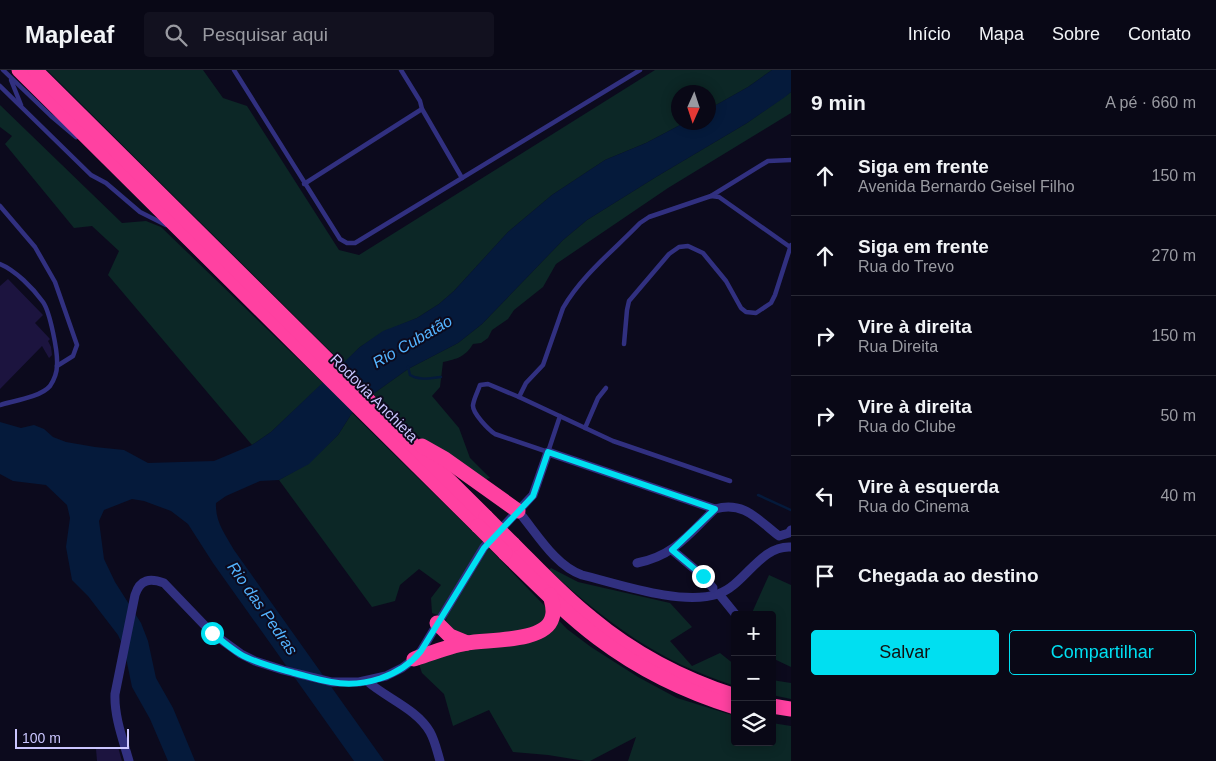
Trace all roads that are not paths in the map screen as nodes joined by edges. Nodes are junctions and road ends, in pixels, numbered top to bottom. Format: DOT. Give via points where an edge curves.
graph roads {
  1 [pos="2,70"];
  2 [pos="35,70"];
  3 [pos="234,70"];
  4 [pos="401,70"];
  5 [pos="640,70"];
  6 [pos="14,73"];
  7 [pos="0,86"];
  8 [pos="422,109"];
  9 [pos="24,110"];
  10 [pos="79,139"];
  11 [pos="87,145"];
  12 [pos="791,160"];
  13 [pos="462,178"];
  14 [pos="132,182"];
  15 [pos="304,184"];
  16 [pos="711,196"];
  17 [pos="0,206"];
  18 [pos="181,232"];
  19 [pos="791,246"];
  20 [pos="0,264"];
  21 [pos="624,344"];
  22 [pos="57,366"];
  23 [pos="326,367"];
  24 [pos="606,388"];
  25 [pos="519,397"];
  26 [pos="0,404"];
  27 [pos="560,416"];
  28 [pos="385,425"];
  29 [pos="585,428"];
  30 [pos="403,435"];
  31 [pos="548,452"];
  32 [pos="730,481"];
  33 [pos="715,509"];
  34 [pos="518,512"];
  35 [pos="482,522"];
  36 [pos="790,532"];
  37 [pos="791,547"];
  38 [pos="509,548"];
  39 [pos="672,550"];
  40 [pos="637,563"];
  41 [pos="716,591"];
  42 [pos="550,595"];
  43 [pos="733,611"];
  44 [pos="437,623"];
  45 [pos="467,643"];
  46 [pos="414,659"];
  47 [pos="366,681"];
  48 [pos="731,694"];
  49 [pos="731,706"];
  50 [pos="776,707"];
  51 [pos="791,709"];
  52 [pos="776,717"];
  53 [pos="791,719"];
  54 [pos="129,761"];
  55 [pos="440,761"];
  1 -- 6 [label="lane"];
  2 -- 23 [label="highway, Rodovia Anchieta"];
  3 -- 15 [label="lane"];
  4 -- 8 [label="lane"];
  5 -- 13 [label="lane"];
  6 -- 9 [label="lane"];
  6 -- 10 [label="lane" via="51,116"];
  6 -- 14 [label="highway, Rodovia Anchieta"];
  7 -- 9 [label="lane"];
  8 -- 13 [label="lane"];
  8 -- 15 [label="lane"];
  9 -- 18 [label="lane" via="91,175 106,183 140,212"];
  11 -- 14 [label="lane"];
  12 -- 16 [label="lane" via="768,161"];
  13 -- 15 [label="lane" via="355,243 340,239"];
  14 -- 18 [label="highway, Rodovia Anchieta"];
  16 -- 19 [label="lane" via="727,201"];
  16 -- 25 [label="lane" via="640,223 580,283 563,308 543,365"];
  17 -- 22 [label="lane" via="35,247 55,282 77,345 73,356"];
  18 -- 23 [label="highway, Rodovia Anchieta"];
  19 -- 21 [label="lane" via="771,303 756,313 741,308 726,281 703,253 688,246 679,247 669,254 629,301"];
  20 -- 22 [label="lane" via="15,272 43,302 51,326"];
  22 -- 26 [label="lane" via="53,381 44,392"];
  23 -- 28 [label="highway, Rodovia Anchieta"];
  24 -- 29 [label="lane"];
  25 -- 27 [label="lane"];
  25 -- 31 [label="lane" via="484,384 480,385 473,406 495,434"];
  27 -- 29 [label="lane"];
  27 -- 31 [label="lane"];
  28 -- 30 [label="highway, Rodovia Anchieta"];
  28 -- 35 [label="highway, Rodovia Anchieta"];
  29 -- 32 [label="lane" via="613,441"];
  30 -- 34 [label="highway" via="445,459"];
  30 -- 35 [label="highway, Rodovia Anchieta"];
  31 -- 33 [label="street"];
  31 -- 34 [label="street" via="533,496"];
  33 -- 36 [label="street" via="736,506 779,536"];
  33 -- 39 [label="street"];
  34 -- 41 [label="street" via="562,565 575,573 671,597 692,598"];
  34 -- 44 [label="street" via="484,548"];
  35 -- 38 [label="highway, Rodovia Anchieta, bridge"];
  37 -- 41 [label="street" via="772,552 728,589"];
  38 -- 42 [label="highway, Rodovia Anchieta"];
  38 -- 48 [label="highway, Rodovia Anchieta" via="616,638 674,672"];
  39 -- 40 [label="street"];
  39 -- 41 [label="street"];
  41 -- 43 [label="street"];
  42 -- 45 [label="highway" via="553,616 538,632 523,637"];
  42 -- 49 [label="highway, Rodovia Anchieta" via="597,637 639,666 686,689"];
  44 -- 45 [label="highway" via="450,636"];
  44 -- 46 [label="street"];
  45 -- 46 [label="highway"];
  46 -- 47 [label="street" via="396,672"];
  47 -- 54 [label="street" via="341,683 283,670 241,654 193,616 164,583 148,580 137,589 134,600 115,701"];
  47 -- 55 [label="street" via="425,725"];
  50 -- 51 [label="highway"];
  52 -- 53 [label="highway"];
}
